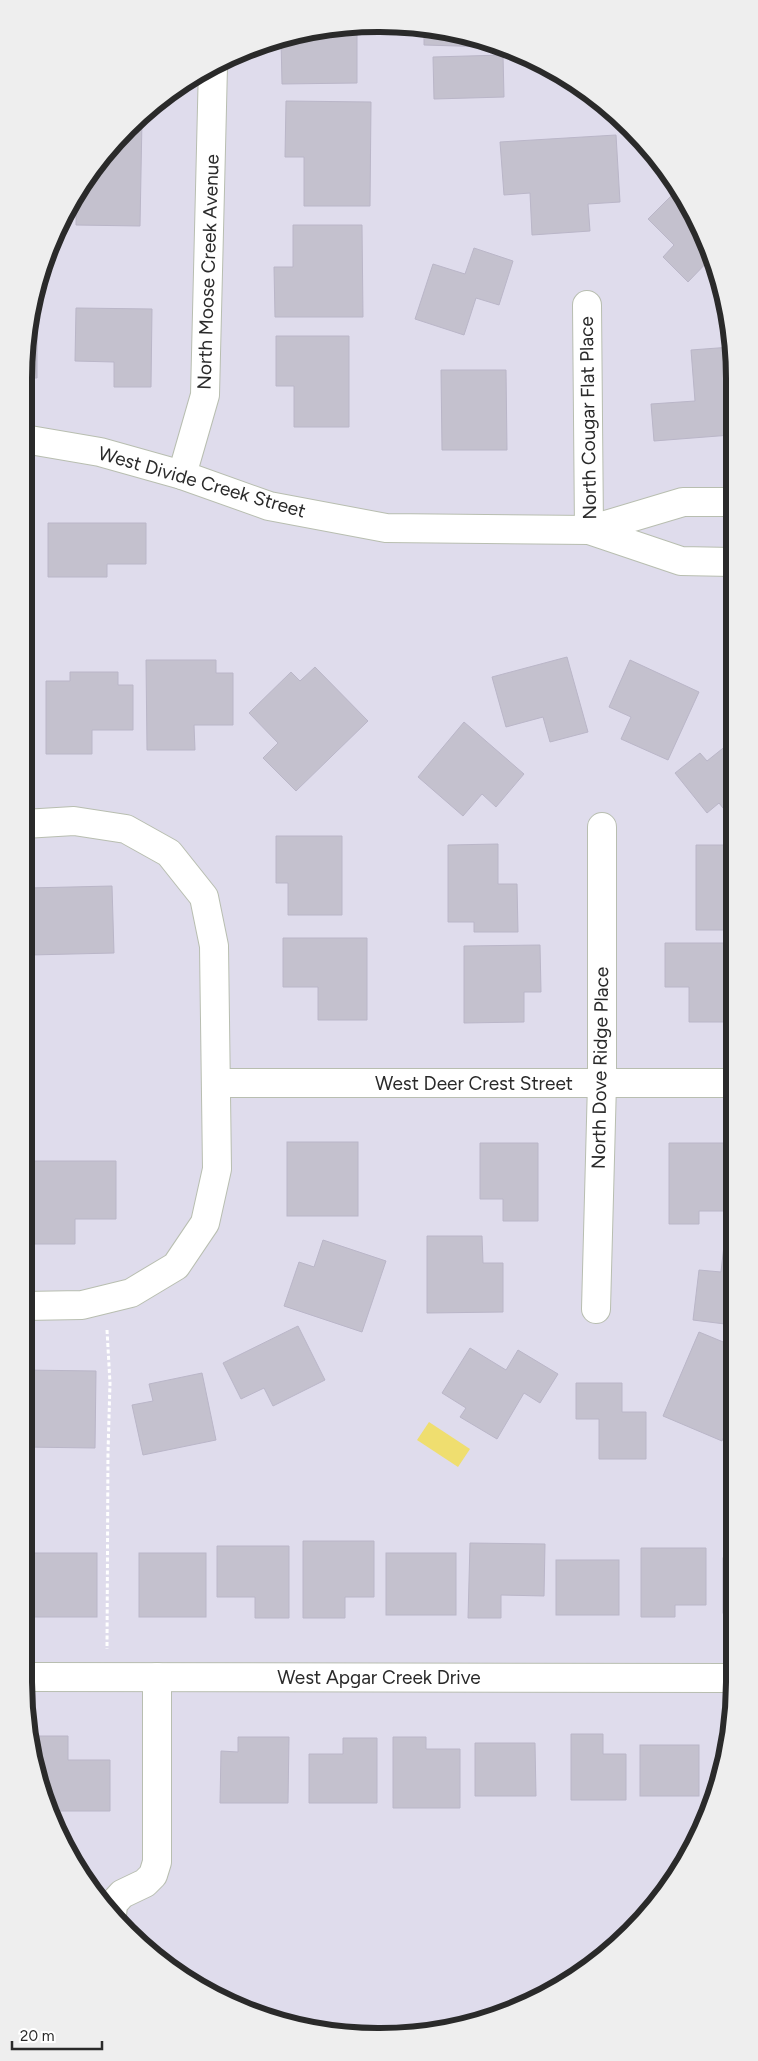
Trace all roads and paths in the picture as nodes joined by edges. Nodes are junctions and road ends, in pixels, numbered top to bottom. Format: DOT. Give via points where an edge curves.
graph roads {
  1 [pos="213,75"];
  2 [pos="587,305"];
  3 [pos="32,440"];
  4 [pos="182,475"];
  5 [pos="726,502"];
  6 [pos="589,530"];
  7 [pos="726,562"];
  8 [pos="32,824"];
  9 [pos="602,827"];
  10 [pos="216,1083"];
  11 [pos="602,1083"];
  12 [pos="726,1083"];
  13 [pos="32,1306"];
  14 [pos="596,1309"];
  15 [pos="107,1330"];
  16 [pos="107,1653"];
  17 [pos="32,1677"];
  18 [pos="157,1677"];
  19 [pos="726,1678"];
  20 [pos="113,1904"];
  1 -- 4 [label="street, North Moose Creek Avenue" via="205,395"];
  2 -- 6 [label="street, North Cougar Flat Place"];
  3 -- 4 [label="street, West Divide Creek Street" via="100,452"];
  4 -- 6 [label="street, West Divide Creek Street" via="269,506 386,528"];
  5 -- 6 [label="street, West Divide Creek Street" via="683,502"];
  6 -- 7 [label="street, West Divide Creek Street" via="681,560"];
  8 -- 10 [label="street" via="74,821 126,829 169,853 204,897 214,946"];
  9 -- 11 [label="street, North Dove Ridge Place"];
  10 -- 11 [label="street, West Deer Crest Street"];
  10 -- 13 [label="street" via="217,1169 205,1223 176,1266 131,1293 82,1305"];
  11 -- 12 [label="street, West Deer Crest Street"];
  11 -- 14 [label="street, North Dove Ridge Place"];
  15 -- 16 [label="path" via="110,1384"];
  17 -- 18 [label="street, West Apgar Creek Drive"];
  18 -- 19 [label="street, West Apgar Creek Drive"];
  18 -- 20 [label="street" via="157,1862 153,1875 145,1883 122,1894"];
}
